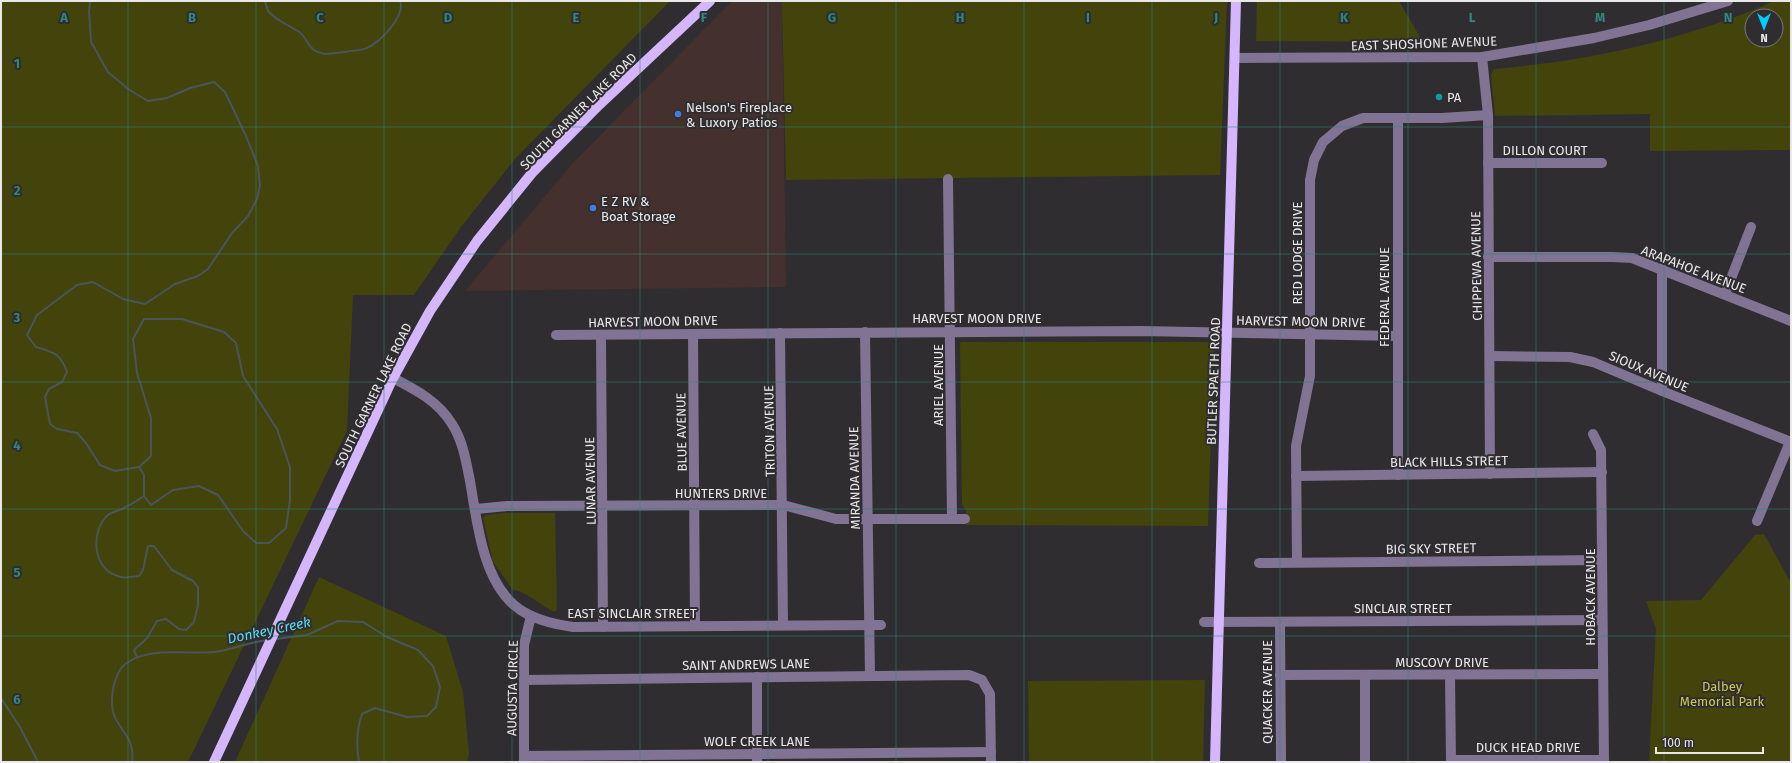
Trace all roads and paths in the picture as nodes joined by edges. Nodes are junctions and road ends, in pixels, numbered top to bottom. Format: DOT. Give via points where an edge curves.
graph roads {
  1 [pos="710,1"];
  2 [pos="1236,1"];
  3 [pos="1728,1"];
  4 [pos="1482,57"];
  5 [pos="1235,58"];
  6 [pos="1488,115"];
  7 [pos="1398,118"];
  8 [pos="1602,163"];
  9 [pos="1488,164"];
  10 [pos="948,179"];
  11 [pos="1751,227"];
  12 [pos="1488,257"];
  13 [pos="1662,269"];
  14 [pos="1725,294"];
  15 [pos="1791,321"];
  16 [pos="865,332"];
  17 [pos="950,332"];
  18 [pos="780,333"];
  19 [pos="1227,333"];
  20 [pos="693,334"];
  21 [pos="556,335"];
  22 [pos="601,335"];
  23 [pos="1310,335"];
  24 [pos="1397,336"];
  25 [pos="1490,356"];
  26 [pos="393,378"];
  27 [pos="1662,391"];
  28 [pos="1593,434"];
  29 [pos="1790,442"];
  30 [pos="1602,472"];
  31 [pos="1490,474"];
  32 [pos="1398,475"];
  33 [pos="1296,476"];
  34 [pos="783,505"];
  35 [pos="604,506"];
  36 [pos="695,506"];
  37 [pos="476,509"];
  38 [pos="868,519"];
  39 [pos="952,519"];
  40 [pos="965,519"];
  41 [pos="1757,522"];
  42 [pos="1602,560"];
  43 [pos="1297,562"];
  44 [pos="1259,563"];
  45 [pos="531,616"];
  46 [pos="1602,620"];
  47 [pos="1204,622"];
  48 [pos="1219,622"];
  49 [pos="1280,622"];
  50 [pos="783,625"];
  51 [pos="868,625"];
  52 [pos="881,625"];
  53 [pos="695,626"];
  54 [pos="603,627"];
  55 [pos="1450,674"];
  56 [pos="1603,674"];
  57 [pos="1365,675"];
  58 [pos="870,676"];
  59 [pos="1280,676"];
  60 [pos="757,677"];
  61 [pos="524,680"];
  62 [pos="991,757"];
  63 [pos="757,758"];
  64 [pos="524,759"];
  65 [pos="1451,761"];
  66 [pos="1604,761"];
  67 [pos="214,762"];
  68 [pos="1215,762"];
  69 [pos="1281,762"];
  70 [pos="1365,762"];
  1 -- 26 [label="main road, SOUTH GARNER LAKE ROAD" via="599,105 532,174 477,241 430,311"];
  2 -- 5 [label="main road, BUTLER SPAETH ROAD"];
  3 -- 4 [label="street, EAST SHOSHONE AVENUE" via="1649,25 1594,38"];
  4 -- 5 [label="street, EAST SHOSHONE AVENUE"];
  4 -- 6 [label="street, CHIPPEWA AVENUE"];
  5 -- 19 [label="main road, BUTLER SPAETH ROAD"];
  6 -- 7 [label="street, RED LODGE DRIVE"];
  6 -- 9 [label="street, CHIPPEWA AVENUE"];
  7 -- 23 [label="street, RED LODGE DRIVE" via="1363,118 1342,126 1323,142 1314,160 1310,180"];
  7 -- 24 [label="street, FEDERAL AVENUE"];
  8 -- 9 [label="street, DILLON COURT"];
  9 -- 12 [label="street, CHIPPEWA AVENUE"];
  10 -- 17 [label="street, ARIEL AVENUE"];
  11 -- 14 [label="street"];
  12 -- 13 [label="street, ARAPAHOE AVENUE" via="1632,258"];
  12 -- 25 [label="street, CHIPPEWA AVENUE"];
  13 -- 14 [label="street, ARAPAHOE AVENUE"];
  13 -- 27 [label="street"];
  14 -- 15 [label="street, ARAPAHOE AVENUE"];
  16 -- 17 [label="street, HARVEST MOON DRIVE"];
  16 -- 18 [label="street, HARVEST MOON DRIVE"];
  16 -- 38 [label="street, MIRANDA AVENUE"];
  17 -- 19 [label="street, HARVEST MOON DRIVE" via="1141,330"];
  17 -- 39 [label="street, ARIEL AVENUE"];
  18 -- 20 [label="street, HARVEST MOON DRIVE"];
  18 -- 34 [label="street, TRITON AVENUE"];
  19 -- 23 [label="street, HARVEST MOON DRIVE"];
  19 -- 48 [label="main road, BUTLER SPAETH ROAD"];
  20 -- 22 [label="street, HARVEST MOON DRIVE"];
  20 -- 36 [label="street, BLUE AVENUE"];
  21 -- 22 [label="street, HARVEST MOON DRIVE"];
  22 -- 35 [label="street, LUNAR AVENUE"];
  23 -- 24 [label="street, HARVEST MOON DRIVE"];
  23 -- 33 [label="street, RED LODGE DRIVE" via="1310,376 1296,446"];
  24 -- 32 [label="street, FEDERAL AVENUE"];
  25 -- 27 [label="street, SIOUX AVENUE" via="1570,357 1593,362"];
  25 -- 31 [label="street, CHIPPEWA AVENUE"];
  26 -- 37 [label="street, EAST SINCLAIR STREET" via="427,396 453,424 465,452"];
  26 -- 67 [label="main road, SOUTH GARNER LAKE ROAD"];
  27 -- 29 [label="street, SIOUX AVENUE"];
  28 -- 30 [label="street, HOBACK AVENUE" via="1602,450"];
  29 -- 41 [label="street"];
  30 -- 31 [label="street, BLACK HILLS STREET"];
  30 -- 42 [label="street, HOBACK AVENUE"];
  31 -- 32 [label="street, BLACK HILLS STREET"];
  32 -- 33 [label="street, BLACK HILLS STREET"];
  33 -- 43 [label="street, RED LODGE DRIVE"];
  34 -- 36 [label="street, HUNTERS DRIVE"];
  34 -- 38 [label="street, HUNTERS DRIVE" via="836,519"];
  34 -- 50 [label="street, TRITON AVENUE"];
  35 -- 36 [label="street, HUNTERS DRIVE"];
  35 -- 37 [label="street, HUNTERS DRIVE" via="507,506"];
  35 -- 54 [label="street, LUNAR AVENUE"];
  36 -- 53 [label="street, BLUE AVENUE"];
  37 -- 45 [label="street, EAST SINCLAIR STREET" via="487,563 498,586 514,605"];
  38 -- 39 [label="street, HUNTERS DRIVE"];
  38 -- 51 [label="street, MIRANDA AVENUE"];
  39 -- 40 [label="street, HUNTERS DRIVE"];
  42 -- 43 [label="street, BIG SKY STREET"];
  42 -- 46 [label="street, HOBACK AVENUE"];
  43 -- 44 [label="street, BIG SKY STREET"];
  45 -- 54 [label="street, EAST SINCLAIR STREET" via="552,624"];
  45 -- 61 [label="street, AUGUSTA CIRCLE" via="524,645"];
  46 -- 49 [label="street, SINCLAIR STREET"];
  46 -- 56 [label="street, HOBACK AVENUE"];
  47 -- 48 [label="street, SINCLAIR STREET"];
  48 -- 49 [label="street, SINCLAIR STREET"];
  48 -- 68 [label="main road, BUTLER SPAETH ROAD"];
  49 -- 59 [label="street, QUACKER AVENUE"];
  50 -- 51 [label="street, EAST SINCLAIR STREET"];
  50 -- 53 [label="street, EAST SINCLAIR STREET"];
  51 -- 52 [label="street, EAST SINCLAIR STREET"];
  51 -- 58 [label="street, MIRANDA AVENUE"];
  53 -- 54 [label="street, EAST SINCLAIR STREET"];
  55 -- 56 [label="street, MUSCOVY DRIVE"];
  55 -- 57 [label="street, MUSCOVY DRIVE"];
  55 -- 65 [label="street"];
  56 -- 66 [label="street, HOBACK AVENUE"];
  57 -- 59 [label="street, MUSCOVY DRIVE"];
  57 -- 70 [label="street"];
  58 -- 60 [label="street, SAINT ANDREWS LANE"];
  58 -- 62 [label="street, SAINT ANDREWS LANE" via="969,674 982,680 990,694"];
  59 -- 69 [label="street, QUACKER AVENUE"];
  60 -- 61 [label="street, SAINT ANDREWS LANE"];
  60 -- 63 [label="street"];
  61 -- 64 [label="street, AUGUSTA CIRCLE"];
  62 -- 63 [label="street, WOLF CREEK LANE"];
  63 -- 64 [label="street, WOLF CREEK LANE"];
  65 -- 66 [label="street, DUCK HEAD DRIVE"];
}
